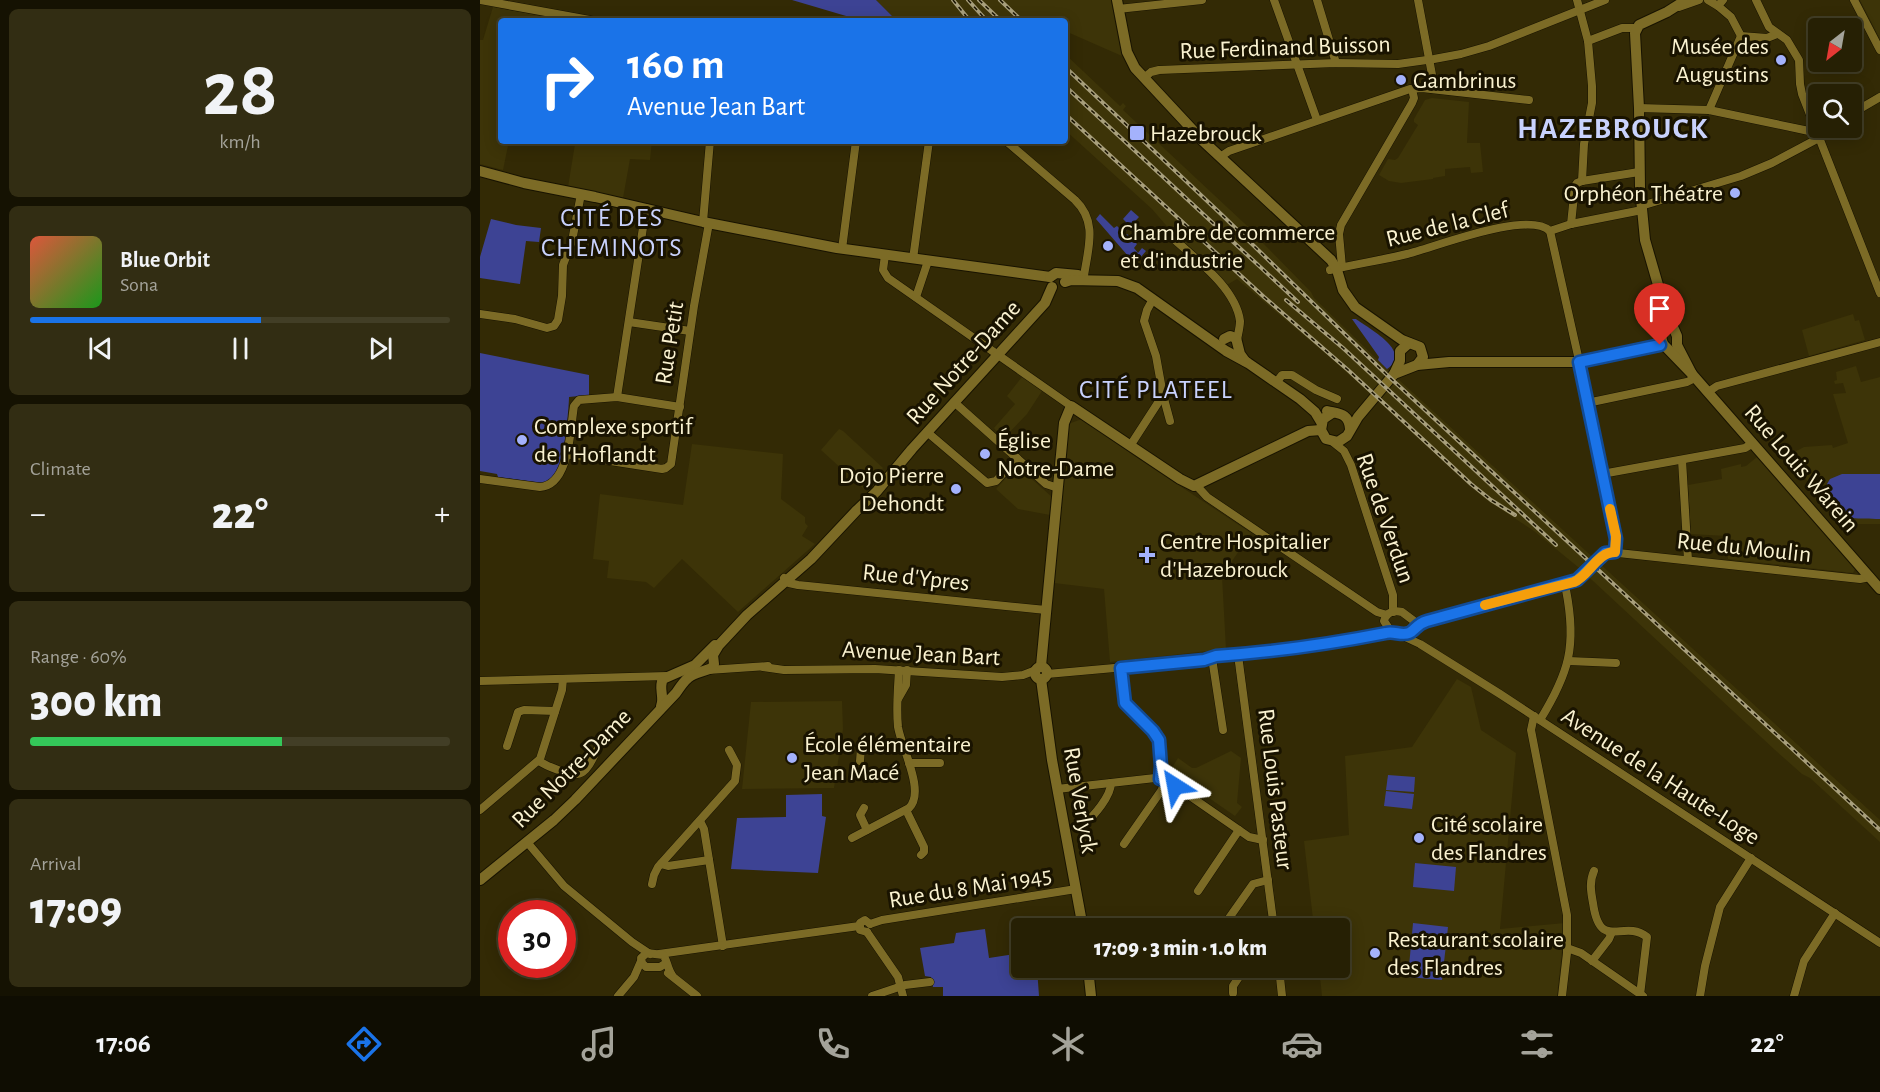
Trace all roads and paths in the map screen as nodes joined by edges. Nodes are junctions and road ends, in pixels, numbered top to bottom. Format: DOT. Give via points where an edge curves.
graph roads {
  1 [pos="480,0"];
  2 [pos="1202,0"];
  3 [pos="1274,0"];
  4 [pos="1317,0"];
  5 [pos="1418,0"];
  6 [pos="1577,0"];
  7 [pos="1605,0"];
  8 [pos="1686,0"];
  9 [pos="1699,0"];
  10 [pos="1707,0"];
  11 [pos="1756,0"];
  12 [pos="1854,0"];
  13 [pos="1721,3"];
  14 [pos="1118,5"];
  15 [pos="1675,8"];
  16 [pos="1581,10"];
  17 [pos="579,18"];
  18 [pos="1636,28"];
  19 [pos="1777,34"];
  20 [pos="1741,36"];
  21 [pos="1588,41"];
  22 [pos="1880,50"];
  23 [pos="1429,60"];
  24 [pos="1336,63"];
  25 [pos="1296,64"];
  26 [pos="1144,78"];
  27 [pos="1412,88"];
  28 [pos="1432,89"];
  29 [pos="1880,97"];
  30 [pos="1529,100"];
  31 [pos="1639,108"];
  32 [pos="1808,108"];
  33 [pos="1862,108"];
  34 [pos="1709,110"];
  35 [pos="1317,120"];
  36 [pos="1808,133"];
  37 [pos="1813,138"];
  38 [pos="1819,138"];
  39 [pos="710,144"];
  40 [pos="856,144"];
  41 [pos="929,144"];
  42 [pos="1010,144"];
  43 [pos="1220,157"];
  44 [pos="480,171"];
  45 [pos="1639,172"];
  46 [pos="1582,181"];
  47 [pos="581,194"];
  48 [pos="646,208"];
  49 [pos="1641,208"];
  50 [pos="706,222"];
  51 [pos="1571,224"];
  52 [pos="1550,231"];
  53 [pos="1175,240"];
  54 [pos="842,249"];
  55 [pos="885,255"];
  56 [pos="913,260"];
  57 [pos="928,261"];
  58 [pos="1336,268"];
  59 [pos="1084,276"];
  60 [pos="1057,282"];
  61 [pos="1880,292"];
  62 [pos="916,297"];
  63 [pos="1154,299"];
  64 [pos="480,314"];
  65 [pos="629,322"];
  66 [pos="690,331"];
  67 [pos="1668,339"];
  68 [pos="1880,342"];
  69 [pos="1230,344"];
  70 [pos="1403,351"];
  71 [pos="1423,353"];
  72 [pos="997,354"];
  73 [pos="1578,359"];
  74 [pos="1449,362"];
  75 [pos="1414,366"];
  76 [pos="1394,374"];
  77 [pos="1694,376"];
  78 [pos="1276,383"];
  79 [pos="1707,392"];
  80 [pos="1163,394"];
  81 [pos="617,397"];
  82 [pos="1300,399"];
  83 [pos="1337,399"];
  84 [pos="1370,401"];
  85 [pos="954,402"];
  86 [pos="1587,403"];
  87 [pos="680,406"];
  88 [pos="1071,406"];
  89 [pos="1337,413"];
  90 [pos="1170,421"];
  91 [pos="1321,426"];
  92 [pos="1350,429"];
  93 [pos="927,432"];
  94 [pos="1332,442"];
  95 [pos="1753,443"];
  96 [pos="1130,446"];
  97 [pos="566,454"];
  98 [pos="1017,458"];
  99 [pos="1682,460"];
  100 [pos="1602,474"];
  101 [pos="480,478"];
  102 [pos="1208,480"];
  103 [pos="1197,486"];
  104 [pos="1058,488"];
  105 [pos="1210,499"];
  106 [pos="1615,552"];
  107 [pos="1688,560"];
  108 [pos="1870,577"];
  109 [pos="785,579"];
  110 [pos="1880,589"];
  111 [pos="1566,590"];
  112 [pos="1046,610"];
  113 [pos="1388,616"];
  114 [pos="1410,616"];
  115 [pos="1427,621"];
  116 [pos="1414,629"];
  117 [pos="1396,633"];
  118 [pos="1372,636"];
  119 [pos="1420,644"];
  120 [pos="1238,655"];
  121 [pos="1212,658"];
  122 [pos="1569,661"];
  123 [pos="1616,663"];
  124 [pos="712,664"];
  125 [pos="1121,668"];
  126 [pos="903,670"];
  127 [pos="1040,673"];
  128 [pos="670,676"];
  129 [pos="641,677"];
  130 [pos="563,679"];
  131 [pos="480,681"];
  132 [pos="662,689"];
  133 [pos="674,694"];
  134 [pos="661,707"];
  135 [pos="555,711"];
  136 [pos="1537,718"];
  137 [pos="1223,730"];
  138 [pos="507,746"];
  139 [pos="902,746"];
  140 [pos="598,748"];
  141 [pos="729,750"];
  142 [pos="539,761"];
  143 [pos="860,761"];
  144 [pos="909,763"];
  145 [pos="940,763"];
  146 [pos="1163,780"];
  147 [pos="1111,783"];
  148 [pos="1057,789"];
  149 [pos="864,808"];
  150 [pos="480,810"];
  151 [pos="906,810"];
  152 [pos="700,821"];
  153 [pos="1084,824"];
  154 [pos="867,830"];
  155 [pos="1239,830"];
  156 [pos="852,838"];
  157 [pos="1263,840"];
  158 [pos="527,842"];
  159 [pos="1124,844"];
  160 [pos="921,855"];
  161 [pos="1751,858"];
  162 [pos="709,860"];
  163 [pos="661,864"];
  164 [pos="1593,871"];
  165 [pos="480,880"];
  166 [pos="1268,880"];
  167 [pos="652,884"];
  168 [pos="1076,889"];
  169 [pos="1198,891"];
  170 [pos="1835,913"];
  171 [pos="1081,918"];
  172 [pos="1229,918"];
  173 [pos="1273,918"];
  174 [pos="868,928"];
  175 [pos="1612,932"];
  176 [pos="632,942"];
  177 [pos="1880,943"];
  178 [pos="723,946"];
  179 [pos="1567,948"];
  180 [pos="650,954"];
  181 [pos="664,959"];
  182 [pos="641,960"];
  183 [pos="1592,961"];
  184 [pos="652,967"];
  185 [pos="672,975"];
  186 [pos="634,977"];
  187 [pos="1089,978"];
  188 [pos="1238,978"];
  189 [pos="1280,978"];
  190 [pos="930,981"];
  191 [pos="902,986"];
  192 [pos="1233,993"];
  193 [pos="1642,995"];
  194 [pos="618,996"];
  195 [pos="697,996"];
  196 [pos="872,996"];
  197 [pos="903,996"];
  198 [pos="1091,996"];
  199 [pos="1282,996"];
  200 [pos="1562,996"];
  201 [pos="1700,996"];
  202 [pos="1794,996"];
  1 -- 17 [label="street"];
  2 -- 14 [label="street"];
  3 -- 25 [label="street"];
  4 -- 24 [label="street"];
  5 -- 23 [label="street"];
  6 -- 16 [label="street"];
  7 -- 16 [label="street, Rue Ferdinand Buisson"];
  8 -- 15 [label="main road"];
  9 -- 15 [label="street"];
  10 -- 13 [label="street"];
  11 -- 19 [label="street" via="1767,24"];
  12 -- 22 [label="street"];
  13 -- 20 [label="street"];
  14 -- 26 [label="main road" via="1128,55"];
  15 -- 18 [label="main road"];
  16 -- 21 [label="street"];
  16 -- 23 [label="street, Rue Ferdinand Buisson" via="1489,46"];
  18 -- 21 [label="street" via="1623,28"];
  18 -- 31 [label="main road, Rue Louis Warein"];
  19 -- 20 [label="street" via="1767,38"];
  19 -- 32 [label="street" via="1789,42 1800,62 1800,87"];
  20 -- 34 [label="street"];
  21 -- 46 [label="street" via="1592,103"];
  23 -- 24 [label="street, Rue Ferdinand Buisson"];
  23 -- 28 [label="street"];
  24 -- 25 [label="street, Rue Ferdinand Buisson"];
  25 -- 26 [label="street, Rue Ferdinand Buisson" via="1159,70"];
  25 -- 35 [label="street"];
  26 -- 43 [label="main road"];
  27 -- 28 [label="street"];
  27 -- 35 [label="street"];
  27 -- 58 [label="street" via="1413,101 1342,222"];
  28 -- 30 [label="street"];
  29 -- 33 [label="street"];
  31 -- 34 [label="street"];
  31 -- 45 [label="main road, Rue Louis Warein"];
  34 -- 36 [label="street"];
  35 -- 43 [label="street" via="1227,151"];
  37 -- 49 [label="street, Rue de la Clef" via="1742,176"];
  38 -- 61 [label="street"];
  39 -- 50 [label="street, Rue Petit"];
  40 -- 54 [label="street"];
  41 -- 56 [label="street"];
  42 -- 59 [label="street" via="1085,212 1090,226"];
  43 -- 58 [label="main road"];
  44 -- 47 [label="main road"];
  45 -- 46 [label="street"];
  45 -- 49 [label="main road, Rue Louis Warein"];
  46 -- 51 [label="street" via="1575,186"];
  47 -- 48 [label="main road"];
  47 -- 64 [label="street" via="563,265 562,296 555,325 547,328"];
  48 -- 50 [label="main road"];
  48 -- 65 [label="street"];
  49 -- 51 [label="street, Rue de la Clef"];
  49 -- 67 [label="main road, Rue Louis Warein" via="1645,243 1665,309"];
  50 -- 54 [label="main road"];
  50 -- 66 [label="street, Rue Petit"];
  51 -- 52 [label="street, Rue de la Clef"];
  52 -- 58 [label="street, Rue de la Clef" via="1525,225 1499,227 1433,247"];
  52 -- 73 [label="street"];
  53 -- 69 [label="street" via="1220,283 1232,300 1237,312"];
  54 -- 55 [label="main road"];
  55 -- 56 [label="main road"];
  55 -- 62 [label="street" via="885,275"];
  56 -- 57 [label="main road"];
  57 -- 60 [label="main road"];
  57 -- 62 [label="street"];
  58 -- 70 [label="main road" via="1342,288 1355,307"];
  59 -- 60 [label="main road"];
  59 -- 69 [label="main road" via="1135,282 1212,337"];
  60 -- 63 [label="main road" via="1121,282"];
  60 -- 72 [label="main road, Rue Notre-Dame" via="1045,303"];
  62 -- 72 [label="street"];
  63 -- 69 [label="main road"];
  63 -- 80 [label="street" via="1144,321 1155,351"];
  65 -- 66 [label="street"];
  65 -- 81 [label="street"];
  66 -- 87 [label="street, Rue Petit"];
  67 -- 73 [label="main road"];
  67 -- 77 [label="main road, Rue Louis Warein"];
  68 -- 79 [label="street"];
  69 -- 78 [label="main road"];
  70 -- 71 [label="main road" via="1418,345"];
  70 -- 75 [label="main road" via="1405,365"];
  70 -- 76 [label="main road"];
  71 -- 74 [label="main road"];
  71 -- 75 [label="main road"];
  72 -- 85 [label="main road, Rue Notre-Dame"];
  72 -- 88 [label="street"];
  73 -- 74 [label="main road"];
  73 -- 86 [label="street"];
  74 -- 75 [label="main road"];
  75 -- 76 [label="main road"];
  76 -- 84 [label="main road"];
  77 -- 79 [label="main road, Rue Louis Warein"];
  77 -- 86 [label="street" via="1687,382"];
  78 -- 82 [label="main road"];
  78 -- 83 [label="street" via="1282,375 1289,374"];
  79 -- 95 [label="main road, Rue Louis Warein"];
  80 -- 90 [label="street"];
  80 -- 96 [label="street"];
  81 -- 87 [label="street"];
  81 -- 97 [label="street" via="576,402"];
  82 -- 89 [label="main road"];
  82 -- 91 [label="main road" via="1313,410"];
  84 -- 89 [label="main road"];
  84 -- 92 [label="main road"];
  85 -- 93 [label="main road, Rue Notre-Dame"];
  85 -- 98 [label="street"];
  86 -- 100 [label="street"];
  87 -- 97 [label="street, Rue Petit" via="668,467 659,469"];
  88 -- 96 [label="main road"];
  88 -- 104 [label="main road, Rue Verlyck" via="1065,421"];
  89 -- 91 [label="main road" via="1326,416"];
  89 -- 92 [label="main road" via="1349,421"];
  91 -- 94 [label="main road" via="1325,438"];
  91 -- 102 [label="main road"];
  92 -- 94 [label="main road" via="1343,440"];
  93 -- 98 [label="street" via="987,483 996,481"];
  93 -- 109 [label="main road, Rue Notre-Dame" via="877,491"];
  94 -- 113 [label="street, Rue de Verdun" via="1344,451 1351,465 1393,595"];
  95 -- 99 [label="street"];
  95 -- 108 [label="main road, Rue Louis Warein"];
  96 -- 103 [label="main road" via="1185,483"];
  97 -- 101 [label="street" via="560,475 547,486"];
  98 -- 104 [label="street" via="1046,484"];
  99 -- 100 [label="street"];
  99 -- 107 [label="street"];
  100 -- 106 [label="street" via="1616,536"];
  102 -- 103 [label="main road"];
  102 -- 105 [label="street" via="1206,490"];
  103 -- 105 [label="street"];
  104 -- 112 [label="main road, Rue Verlyck"];
  105 -- 113 [label="street"];
  106 -- 107 [label="street, Rue du Moulin"];
  106 -- 115 [label="street" via="1605,553 1577,580"];
  107 -- 108 [label="street, Rue du Moulin"];
  108 -- 110 [label="main road, Rue Louis Warein"];
  109 -- 112 [label="street, Rue d'Ypres" via="798,585"];
  109 -- 124 [label="main road, Rue Notre-Dame" via="725,638 715,650"];
  111 -- 122 [label="street" via="1571,618"];
  112 -- 127 [label="main road, Rue Verlyck"];
  113 -- 114 [label="street" via="1402,612"];
  113 -- 117 [label="street" via="1387,628"];
  113 -- 118 [label="street"];
  114 -- 115 [label="street"];
  114 -- 116 [label="street"];
  115 -- 116 [label="street"];
  116 -- 117 [label="street" via="1407,634"];
  116 -- 119 [label="street, Avenue de la Haute-Loge"];
  117 -- 118 [label="street, Avenue Jean Bart"];
  117 -- 119 [label="street, Avenue de la Haute-Loge"];
  118 -- 120 [label="street, Avenue Jean Bart"];
  119 -- 136 [label="street, Avenue de la Haute-Loge"];
  120 -- 121 [label="street, Avenue Jean Bart"];
  120 -- 157 [label="street, Rue Louis Pasteur"];
  121 -- 125 [label="street, Avenue Jean Bart"];
  121 -- 137 [label="street"];
  122 -- 123 [label="street"];
  122 -- 136 [label="street" via="1559,689"];
  124 -- 126 [label="street, Avenue Jean Bart"];
  124 -- 128 [label="main road, Rue Notre-Dame"];
  124 -- 133 [label="main road, Rue Notre-Dame" via="689,676"];
  125 -- 127 [label="street, Avenue Jean Bart"];
  125 -- 146 [label="street" via="1125,703 1159,740"];
  126 -- 127 [label="street, Avenue Jean Bart" via="998,676"];
  126 -- 139 [label="street" via="906,685 898,700"];
  127 -- 148 [label="main road, Rue Verlyck"];
  128 -- 129 [label="street"];
  128 -- 132 [label="main road, Rue Notre-Dame" via="663,680"];
  129 -- 130 [label="street"];
  129 -- 132 [label="street" via="653,680"];
  130 -- 131 [label="street"];
  130 -- 135 [label="street"];
  132 -- 133 [label="main road"];
  132 -- 134 [label="main road, Rue Notre-Dame"];
  133 -- 134 [label="main road, Rue Notre-Dame"];
  134 -- 158 [label="main road, Rue Notre-Dame" via="581,795"];
  135 -- 138 [label="street" via="519,711"];
  135 -- 142 [label="street"];
  136 -- 161 [label="street, Avenue de la Haute-Loge"];
  136 -- 179 [label="street" via="1531,727 1566,911"];
  139 -- 143 [label="street" via="863,745"];
  139 -- 144 [label="street"];
  140 -- 142 [label="street" via="587,769 578,775 569,775"];
  141 -- 152 [label="street" via="737,762 736,779"];
  142 -- 150 [label="street"];
  144 -- 145 [label="street"];
  144 -- 151 [label="street" via="914,799"];
  146 -- 147 [label="street"];
  146 -- 155 [label="street"];
  146 -- 159 [label="street" via="1161,791"];
  147 -- 148 [label="street"];
  147 -- 153 [label="street" via="1109,792"];
  148 -- 168 [label="main road, Rue Verlyck"];
  149 -- 154 [label="street" via="860,815"];
  151 -- 154 [label="street"];
  151 -- 160 [label="street" via="924,847"];
  152 -- 162 [label="street"];
  152 -- 163 [label="street"];
  154 -- 156 [label="street"];
  155 -- 157 [label="street"];
  155 -- 169 [label="street"];
  157 -- 166 [label="street, Rue Louis Pasteur"];
  158 -- 165 [label="main road, Rue Notre-Dame"];
  158 -- 176 [label="street" via="561,883"];
  161 -- 170 [label="street, Avenue de la Haute-Loge"];
  161 -- 201 [label="street" via="1721,904"];
  162 -- 163 [label="street"];
  162 -- 178 [label="street"];
  163 -- 167 [label="street"];
  164 -- 175 [label="street" via="1590,886 1596,919 1602,929"];
  166 -- 172 [label="street" via="1253,884"];
  166 -- 173 [label="street, Rue Louis Pasteur"];
  168 -- 171 [label="main road, Rue Verlyck"];
  168 -- 174 [label="street, Rue du 8 Mai 1945" via="882,920"];
  170 -- 177 [label="street, Avenue de la Haute-Loge"];
  170 -- 202 [label="street" via="1804,962"];
  174 -- 178 [label="street, Rue du 8 Mai 1945" via="864,921 859,926"];
  174 -- 191 [label="street"];
  175 -- 183 [label="street"];
  175 -- 193 [label="street" via="1620,930 1647,937"];
  176 -- 180 [label="street"];
  176 -- 182 [label="street"];
  178 -- 181 [label="street, Rue du 8 Mai 1945" via="677,953"];
  179 -- 183 [label="street"];
  179 -- 200 [label="street"];
  180 -- 181 [label="street"];
  180 -- 182 [label="street" via="644,954"];
  181 -- 184 [label="street" via="661,967"];
  181 -- 185 [label="street"];
  182 -- 184 [label="street" via="644,966"];
  182 -- 186 [label="street"];
  183 -- 193 [label="street"];
  184 -- 185 [label="street"];
  184 -- 186 [label="street"];
  185 -- 195 [label="street"];
  186 -- 194 [label="street"];
  187 -- 198 [label="main road"];
  188 -- 192 [label="street"];
  189 -- 199 [label="street"];
  190 -- 191 [label="street"];
  191 -- 196 [label="street"];
  191 -- 197 [label="street"];
}
